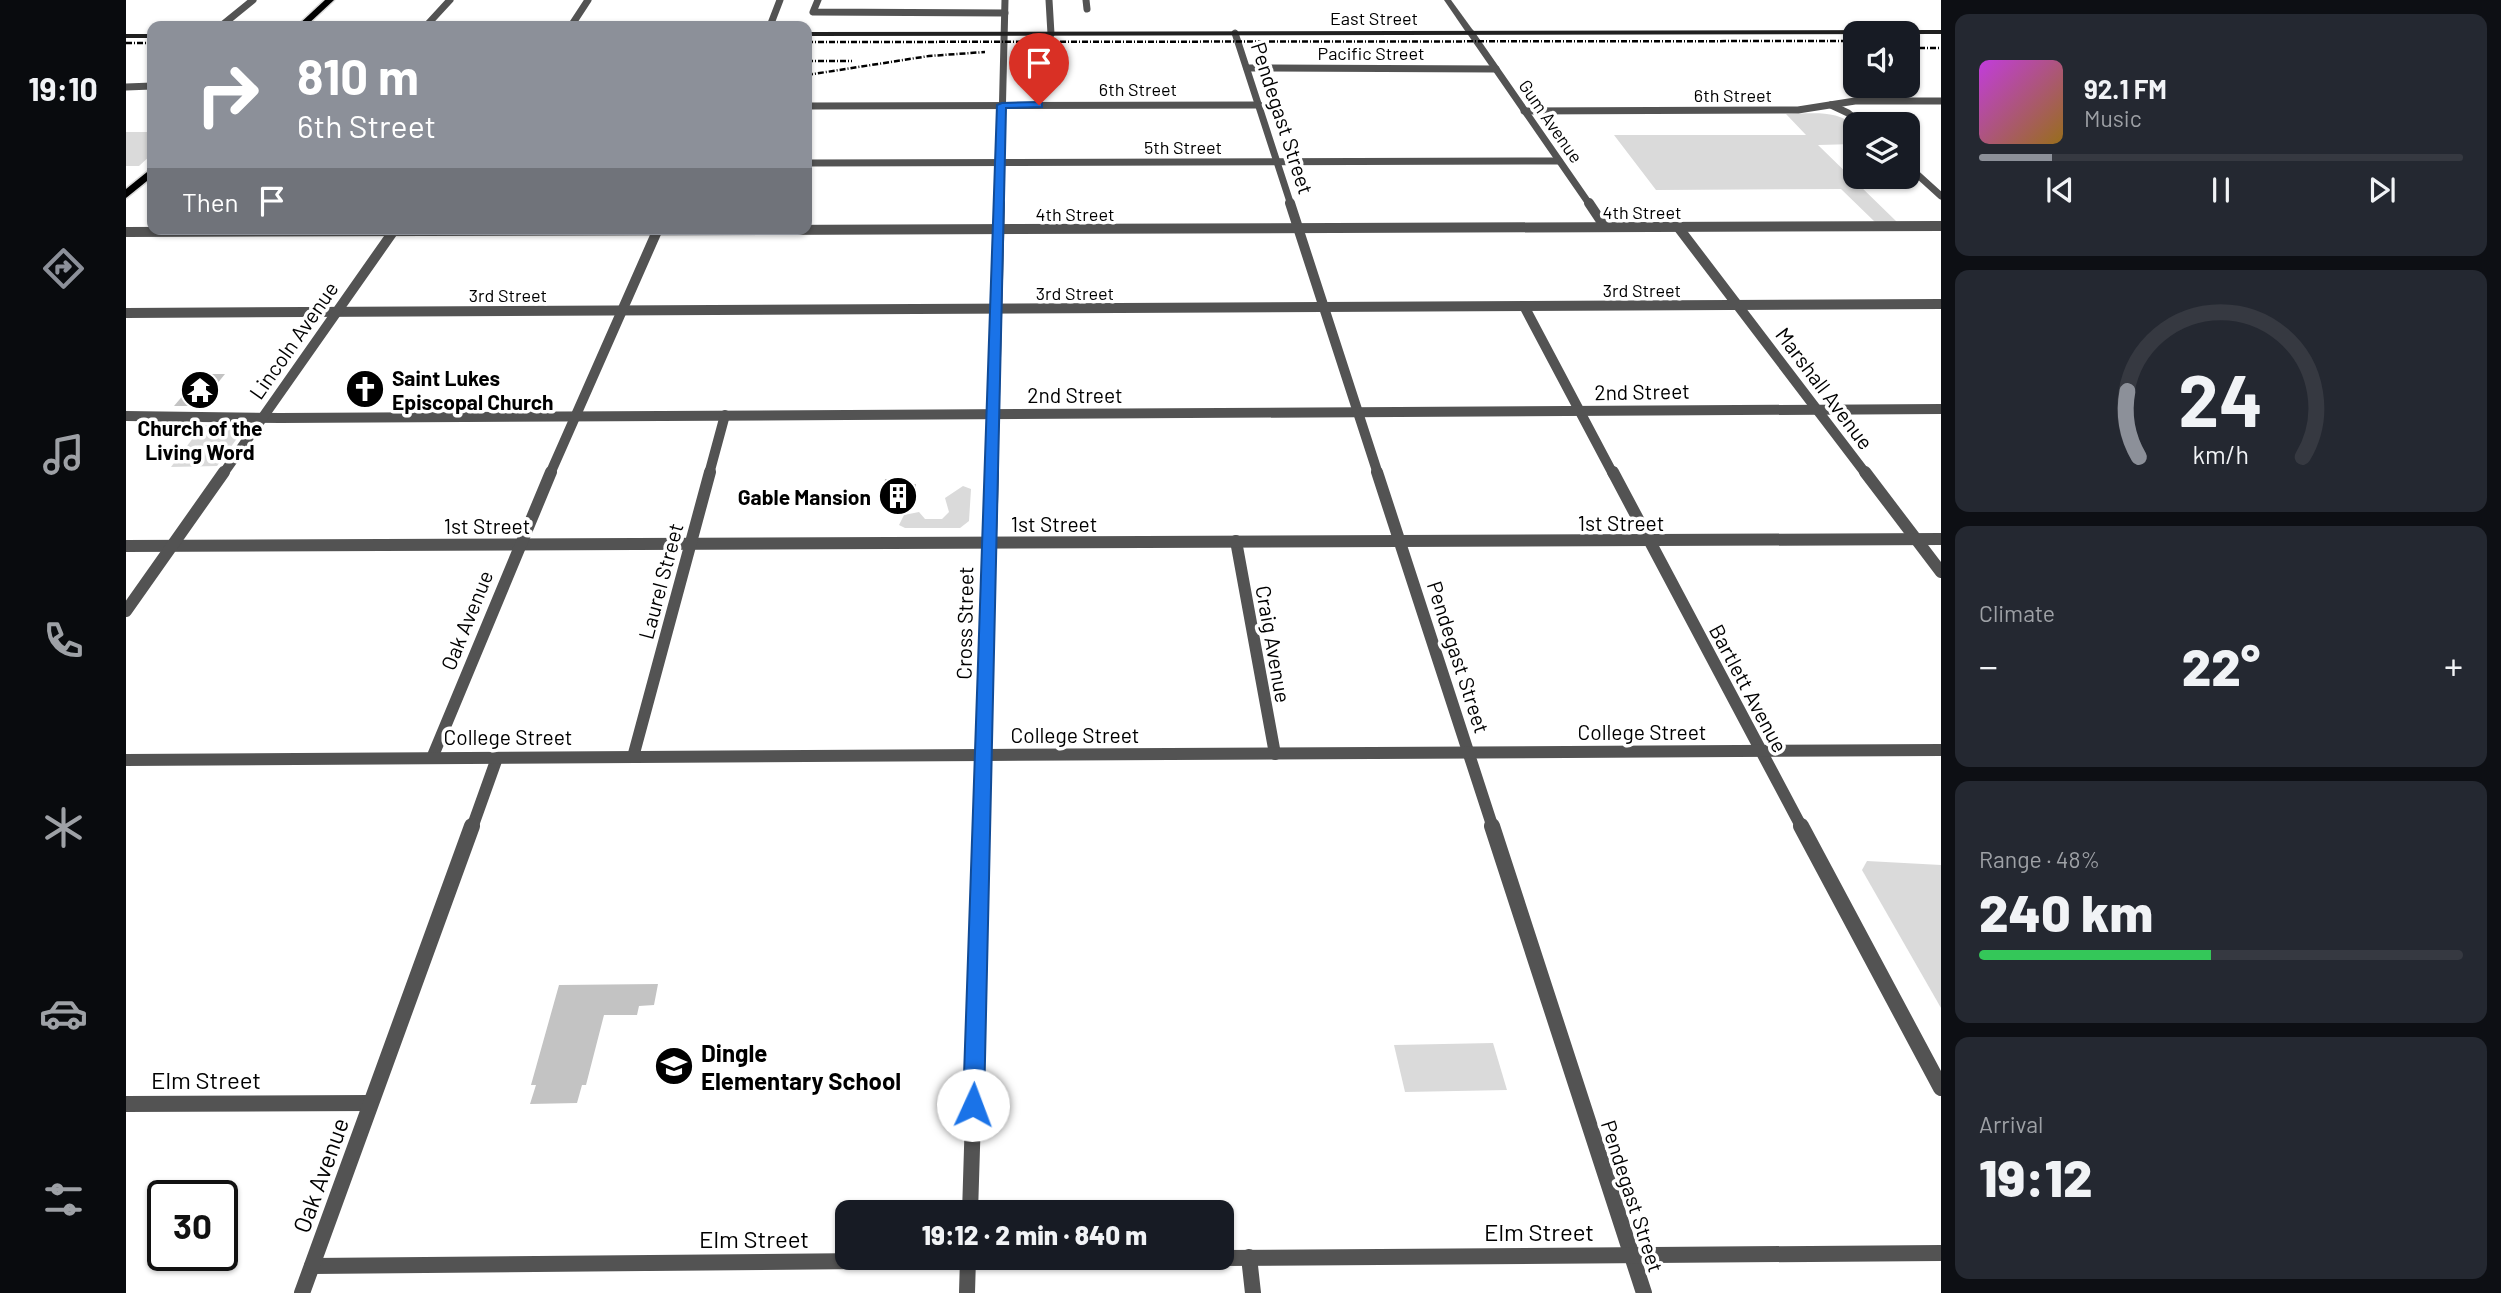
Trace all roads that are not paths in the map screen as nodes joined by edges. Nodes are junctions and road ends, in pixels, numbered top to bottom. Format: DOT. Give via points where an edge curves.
graph roads {
  1 [pos="253,0"];
  2 [pos="330,0"];
  3 [pos="450,0"];
  4 [pos="588,0"];
  5 [pos="780,0"];
  6 [pos="818,0"];
  7 [pos="870,0"];
  8 [pos="912,0"];
  9 [pos="1005,0"];
  10 [pos="1049,0"];
  11 [pos="1086,0"];
  12 [pos="1447,0"];
  13 [pos="1087,9"];
  14 [pos="866,12"];
  15 [pos="910,12"];
  16 [pos="1004,13"];
  17 [pos="228,21"];
  18 [pos="307,21"];
  19 [pos="431,21"];
  20 [pos="573,21"];
  21 [pos="772,21"];
  22 [pos="1941,32"];
  23 [pos="1235,33"];
  24 [pos="1471,33"];
  25 [pos="812,34"];
  26 [pos="1004,34"];
  27 [pos="1051,34"];
  28 [pos="126,36"];
  29 [pos="147,36"];
  30 [pos="1247,68"];
  31 [pos="1496,69"];
  32 [pos="126,86"];
  33 [pos="147,86"];
  34 [pos="1941,101"];
  35 [pos="1002,105"];
  36 [pos="1259,105"];
  37 [pos="812,106"];
  38 [pos="1831,106"];
  39 [pos="1524,111"];
  40 [pos="1846,112"];
  41 [pos="1559,161"];
  42 [pos="812,163"];
  43 [pos="1000,163"];
  44 [pos="1278,163"];
  45 [pos="147,176"];
  46 [pos="1920,177"];
  47 [pos="126,195"];
  48 [pos="1941,196"];
  49 [pos="1941,226"];
  50 [pos="1605,227"];
  51 [pos="1678,227"];
  52 [pos="1299,229"];
  53 [pos="812,230"];
  54 [pos="999,230"];
  55 [pos="126,232"];
  56 [pos="147,232"];
  57 [pos="391,235"];
  58 [pos="655,235"];
  59 [pos="1941,304"];
  60 [pos="1524,306"];
  61 [pos="1738,306"];
  62 [pos="1325,307"];
  63 [pos="998,309"];
  64 [pos="621,310"];
  65 [pos="337,312"];
  66 [pos="126,313"];
  67 [pos="1818,408"];
  68 [pos="1941,409"];
  69 [pos="1580,411"];
  70 [pos="1359,412"];
  71 [pos="993,414"];
  72 [pos="725,415"];
  73 [pos="126,416"];
  74 [pos="574,416"];
  75 [pos="262,417"];
  76 [pos="1941,539"];
  77 [pos="1916,540"];
  78 [pos="1236,541"];
  79 [pos="1648,541"];
  80 [pos="989,542"];
  81 [pos="1401,542"];
  82 [pos="520,544"];
  83 [pos="690,544"];
  84 [pos="126,546"];
  85 [pos="172,546"];
  86 [pos="1941,572"];
  87 [pos="126,611"];
  88 [pos="1941,750"];
  89 [pos="1761,751"];
  90 [pos="1469,752"];
  91 [pos="1275,754"];
  92 [pos="984,755"];
  93 [pos="632,757"];
  94 [pos="432,758"];
  95 [pos="496,758"];
  96 [pos="126,760"];
  97 [pos="1941,1088"];
  98 [pos="370,1103"];
  99 [pos="126,1104"];
  100 [pos="970,1200"];
  101 [pos="1941,1252"];
  102 [pos="1632,1255"];
  103 [pos="1249,1257"];
  104 [pos="1234,1258"];
  105 [pos="835,1261"];
  106 [pos="312,1266"];
  107 [pos="968,1270"];
  108 [pos="302,1293"];
  109 [pos="967,1293"];
  110 [pos="1253,1293"];
  111 [pos="1644,1293"];
  1 -- 17 [label="street"];
  2 -- 18 [label="main road"];
  3 -- 19 [label="street"];
  4 -- 20 [label="street"];
  5 -- 21 [label="street"];
  6 -- 14 [label="street" via="813,12"];
  7 -- 14 [label="street"];
  8 -- 15 [label="street"];
  9 -- 16 [label="street, Cross Street"];
  10 -- 27 [label="street"];
  11 -- 13 [label="street"];
  12 -- 24 [label="street"];
  14 -- 15 [label="street"];
  15 -- 16 [label="street"];
  16 -- 26 [label="street, Cross Street"];
  22 -- 24 [label="main road, East Street"];
  23 -- 24 [label="main road, East Street"];
  23 -- 27 [label="main road, East Street"];
  23 -- 30 [label="street, Pendegast Street"];
  24 -- 31 [label="street, Gum Avenue"];
  25 -- 26 [label="main road, East Street"];
  26 -- 27 [label="main road, East Street"];
  26 -- 35 [label="street, Cross Street"];
  28 -- 29 [label="main road"];
  30 -- 31 [label="street, Pacific Street"];
  30 -- 36 [label="street, Pendegast Street"];
  31 -- 39 [label="street, Gum Avenue"];
  32 -- 33 [label="street"];
  34 -- 38 [label="street, 6th Street" via="1855,101"];
  35 -- 36 [label="street, 6th Street"];
  35 -- 37 [label="street, 6th Street"];
  35 -- 43 [label="street, Cross Street"];
  36 -- 44 [label="street, Pendegast Street"];
  38 -- 39 [label="street, 6th Street"];
  38 -- 40 [label="street"];
  39 -- 41 [label="street, Gum Avenue"];
  41 -- 44 [label="street, 5th Street"];
  41 -- 50 [label="street, Gum Avenue"];
  42 -- 43 [label="street, 5th Street"];
  43 -- 44 [label="street, 5th Street"];
  43 -- 54 [label="street, Cross Street"];
  44 -- 52 [label="street, Pendegast Street"];
  45 -- 47 [label="main road"];
  46 -- 48 [label="street"];
  49 -- 51 [label="street, 4th Street"];
  50 -- 51 [label="street, 4th Street"];
  50 -- 52 [label="street, 4th Street"];
  51 -- 61 [label="street, Marshall Avenue"];
  52 -- 54 [label="street, 4th Street"];
  52 -- 62 [label="street, Pendegast Street"];
  53 -- 54 [label="street, 4th Street"];
  54 -- 63 [label="street, Cross Street"];
  55 -- 56 [label="street, 4th Street"];
  57 -- 65 [label="street, Lincoln Avenue"];
  58 -- 64 [label="street, Oak Avenue"];
  59 -- 61 [label="street, 3rd Street"];
  60 -- 61 [label="street, 3rd Street"];
  60 -- 62 [label="street, 3rd Street"];
  60 -- 69 [label="street, Bartlett Avenue"];
  61 -- 67 [label="street, Marshall Avenue"];
  62 -- 63 [label="street, 3rd Street"];
  62 -- 70 [label="street, Pendegast Street"];
  63 -- 64 [label="street, 3rd Street"];
  63 -- 71 [label="street, Cross Street"];
  64 -- 65 [label="street, 3rd Street"];
  64 -- 74 [label="street, Oak Avenue"];
  65 -- 66 [label="street, 3rd Street"];
  65 -- 75 [label="street, Lincoln Avenue"];
  67 -- 68 [label="street, 2nd Street"];
  67 -- 69 [label="street, 2nd Street"];
  67 -- 77 [label="street, Marshall Avenue"];
  69 -- 70 [label="street, 2nd Street"];
  69 -- 79 [label="street, Bartlett Avenue"];
  70 -- 71 [label="street, 2nd Street"];
  70 -- 81 [label="street, Pendegast Street"];
  71 -- 72 [label="street, 2nd Street"];
  71 -- 80 [label="street, Cross Street"];
  72 -- 74 [label="street, 2nd Street"];
  72 -- 83 [label="street, Laurel Street"];
  73 -- 75 [label="street, 2nd Street"];
  74 -- 75 [label="street, 2nd Street"];
  74 -- 82 [label="street, Oak Avenue"];
  75 -- 85 [label="street, Lincoln Avenue"];
  76 -- 77 [label="street, 1st Street"];
  77 -- 79 [label="street, 1st Street"];
  77 -- 86 [label="street, Marshall Avenue"];
  78 -- 80 [label="street, 1st Street"];
  78 -- 81 [label="street, 1st Street"];
  78 -- 91 [label="street, Craig Avenue"];
  79 -- 81 [label="street, 1st Street"];
  79 -- 89 [label="street, Bartlett Avenue"];
  80 -- 83 [label="street, 1st Street"];
  80 -- 92 [label="street, Cross Street"];
  81 -- 90 [label="street, Pendegast Street"];
  82 -- 83 [label="street, 1st Street"];
  82 -- 85 [label="street, 1st Street"];
  82 -- 94 [label="street, Oak Avenue"];
  83 -- 93 [label="street, Laurel Street"];
  84 -- 85 [label="street, 1st Street"];
  85 -- 87 [label="street, Lincoln Avenue"];
  88 -- 89 [label="street, College Street"];
  89 -- 90 [label="street, College Street"];
  89 -- 97 [label="street, Bartlett Avenue"];
  90 -- 91 [label="street, College Street"];
  90 -- 102 [label="street, Pendegast Street"];
  91 -- 92 [label="street, College Street"];
  92 -- 93 [label="street, College Street"];
  92 -- 100 [label="street, Cross Street"];
  93 -- 95 [label="street, College Street"];
  94 -- 95 [label="street, College Street"];
  94 -- 96 [label="street, College Street"];
  95 -- 98 [label="street, Oak Avenue"];
  98 -- 99 [label="street, Elm Street"];
  98 -- 106 [label="street, Oak Avenue"];
  101 -- 102 [label="street, Elm Street"];
  102 -- 103 [label="street, Elm Street"];
  102 -- 111 [label="street, Pendegast Street"];
  103 -- 104 [label="street, Elm Street"];
  103 -- 110 [label="street"];
  105 -- 106 [label="street, Elm Street"];
  106 -- 108 [label="street, Oak Avenue"];
  107 -- 109 [label="street"];
}
